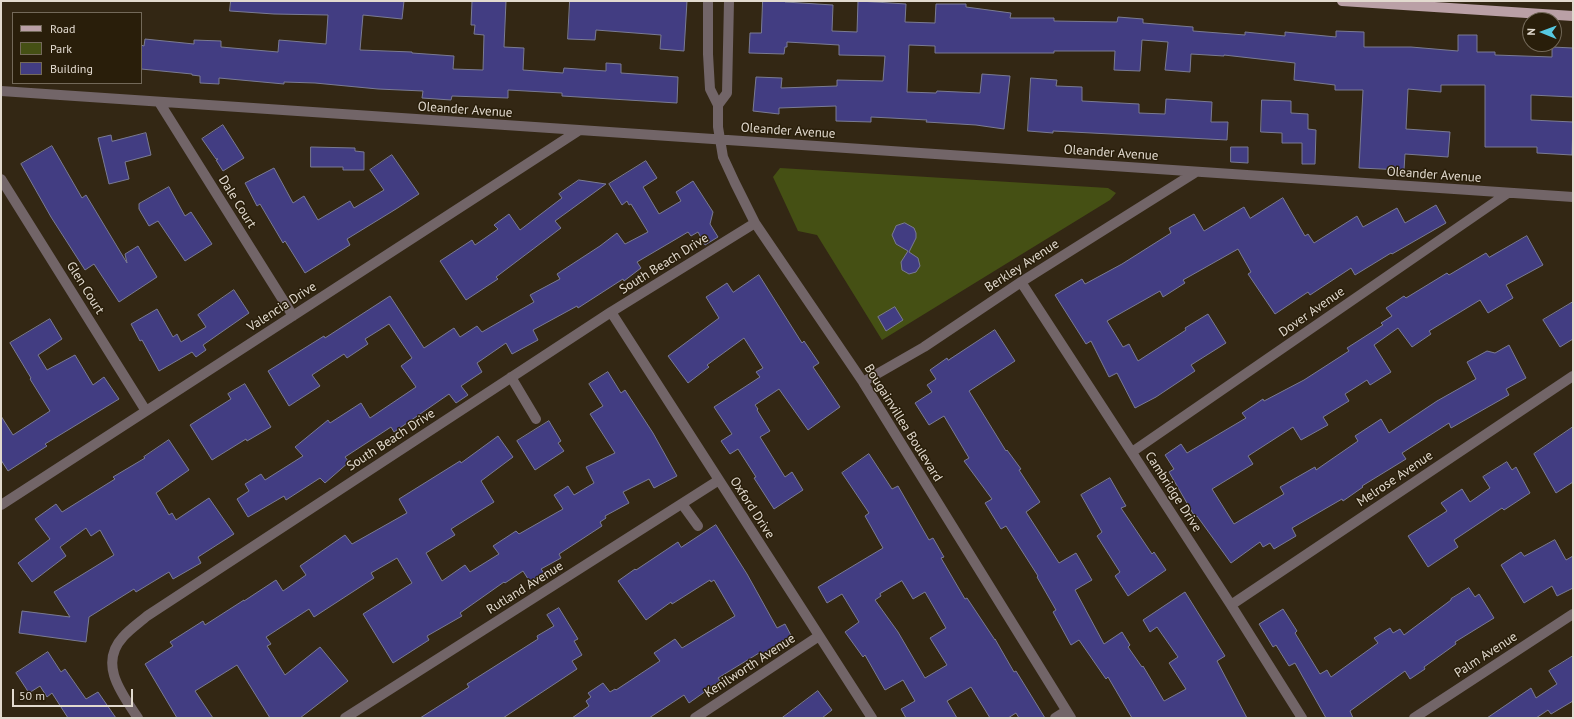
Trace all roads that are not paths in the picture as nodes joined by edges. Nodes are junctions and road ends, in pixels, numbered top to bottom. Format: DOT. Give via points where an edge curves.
graph roads {
  1 [pos="708,1"];
  2 [pos="730,1"];
  3 [pos="1342,1"];
  4 [pos="1573,16"];
  5 [pos="1,91"];
  6 [pos="160,102"];
  7 [pos="718,105"];
  8 [pos="578,131"];
  9 [pos="720,140"];
  10 [pos="1196,172"];
  11 [pos="1,178"];
  12 [pos="1508,192"];
  13 [pos="1573,197"];
  14 [pos="755,223"];
  15 [pos="1021,282"];
  16 [pos="611,312"];
  17 [pos="293,316"];
  18 [pos="1573,376"];
  19 [pos="511,377"];
  20 [pos="863,382"];
  21 [pos="146,411"];
  22 [pos="536,419"];
  23 [pos="1132,452"];
  24 [pos="719,480"];
  25 [pos="682,504"];
  26 [pos="1,506"];
  27 [pos="698,526"];
  28 [pos="1232,605"];
  29 [pos="1573,614"];
  30 [pos="819,636"];
  31 [pos="1069,714"];
  32 [pos="138,718"];
  33 [pos="345,718"];
  34 [pos="695,718"];
  35 [pos="872,718"];
  36 [pos="1055,718"];
  37 [pos="1302,718"];
  38 [pos="1414,718"];
  1 -- 7 [label="street" via="710,89"];
  2 -- 7 [label="street" via="727,93"];
  3 -- 4 [label="main road"];
  5 -- 6 [label="street, Oleander Avenue"];
  6 -- 8 [label="street, Oleander Avenue"];
  6 -- 17 [label="street, Dale Court"];
  7 -- 9 [label="street, Bougainvillea Boulevard"];
  8 -- 9 [label="street, Oleander Avenue"];
  8 -- 17 [label="street, Valencia Drive"];
  9 -- 10 [label="street, Oleander Avenue"];
  9 -- 14 [label="street, Bougainvillea Boulevard" via="734,183"];
  10 -- 12 [label="street, Oleander Avenue"];
  10 -- 15 [label="street, Berkley Avenue"];
  11 -- 21 [label="street, Glen Court"];
  12 -- 13 [label="street, Oleander Avenue"];
  12 -- 23 [label="street, Dover Avenue"];
  14 -- 16 [label="street, South Beach Drive"];
  14 -- 20 [label="street, Bougainvillea Boulevard"];
  15 -- 20 [label="street, Berkley Avenue" via="924,347"];
  15 -- 23 [label="street, Cambridge Drive"];
  16 -- 19 [label="street, South Beach Drive"];
  16 -- 24 [label="street, Oxford Drive"];
  17 -- 21 [label="street, Valencia Drive"];
  18 -- 28 [label="street, Melrose Avenue"];
  19 -- 22 [label="street"];
  19 -- 32 [label="street, South Beach Drive" via="147,616 122,637 113,652 112,670"];
  20 -- 31 [label="street, Bougainvillea Boulevard"];
  21 -- 26 [label="street, Valencia Drive"];
  23 -- 28 [label="street, Cambridge Drive"];
  24 -- 25 [label="street, Rutland Avenue"];
  24 -- 30 [label="street, Oxford Drive"];
  25 -- 27 [label="street"];
  25 -- 33 [label="street, Rutland Avenue"];
  28 -- 37 [label="street, Cambridge Drive"];
  29 -- 38 [label="street, Palm Avenue"];
  30 -- 34 [label="street, Kenilworth Avenue"];
  30 -- 35 [label="street, Oxford Drive"];
  31 -- 36 [label="street"];
}
